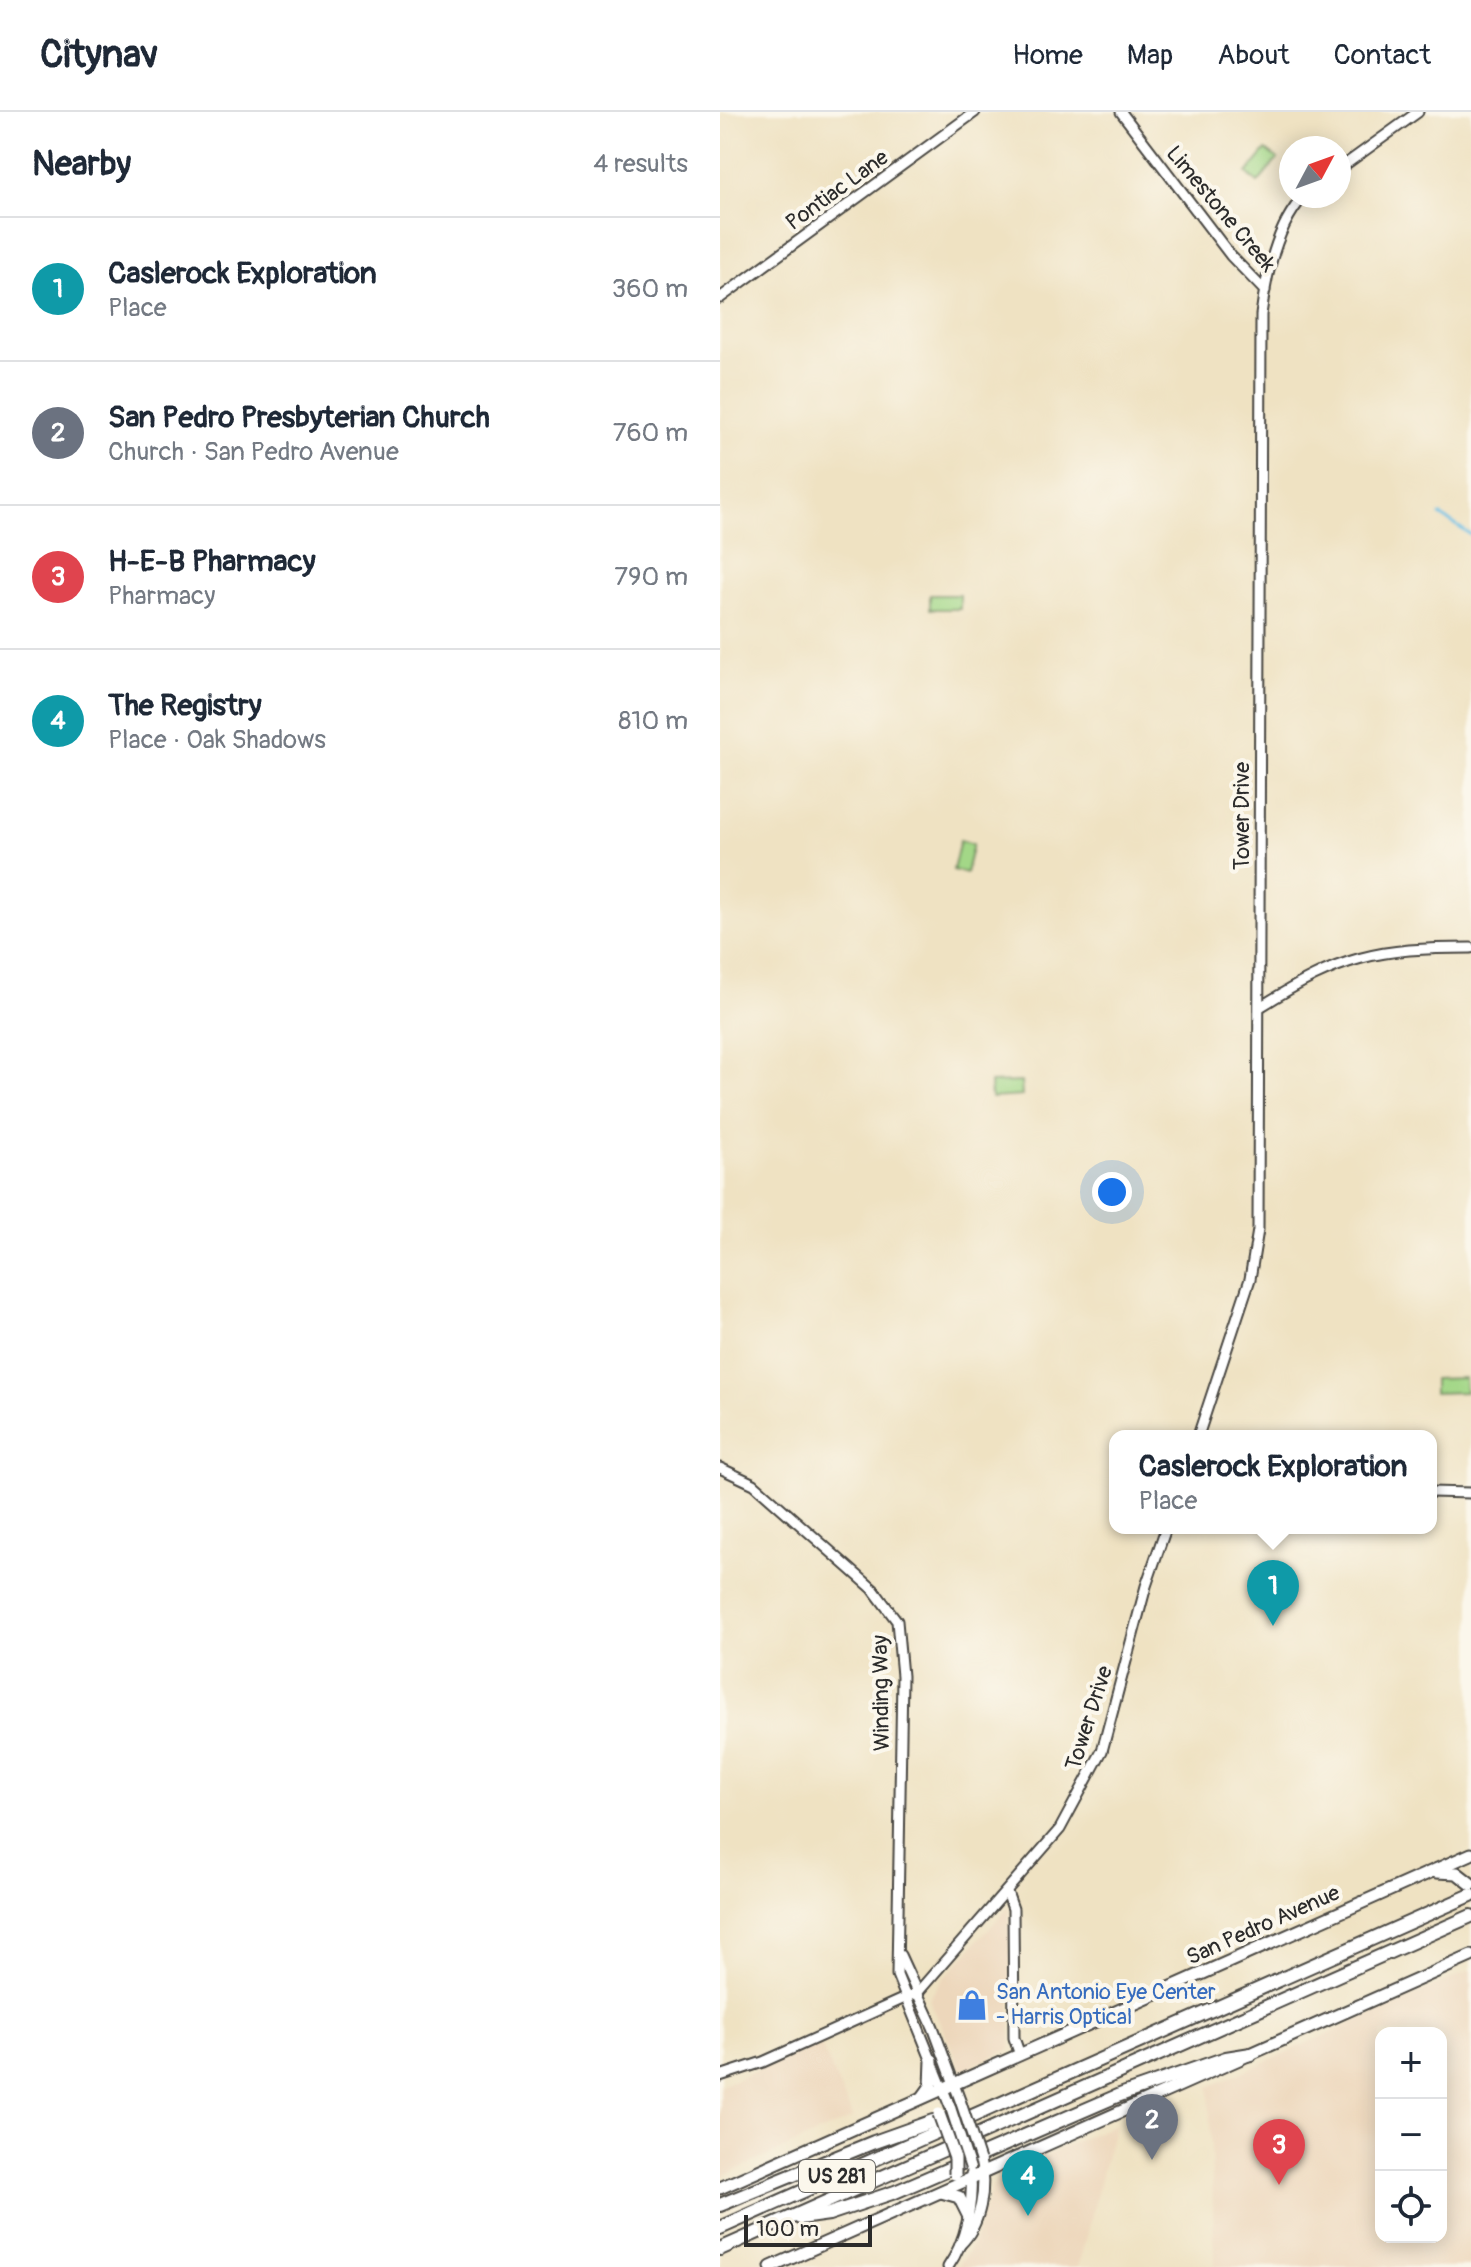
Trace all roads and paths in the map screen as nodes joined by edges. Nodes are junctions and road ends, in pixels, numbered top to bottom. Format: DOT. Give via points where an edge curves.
graph roads {
  1 [pos="975,112"];
  2 [pos="1121,112"];
  3 [pos="1418,112"];
  4 [pos="1351,160"];
  5 [pos="1296,208"];
  6 [pos="1265,291"];
  7 [pos="720,298"];
  8 [pos="1471,948"];
  9 [pos="1260,1007"];
  10 [pos="1200,1430"];
  11 [pos="720,1468"];
  12 [pos="1437,1492"];
  13 [pos="1471,1493"];
  14 [pos="1164,1534"];
  15 [pos="1471,1854"];
  16 [pos="1430,1873"];
  17 [pos="1471,1884"];
  18 [pos="1007,1892"];
  19 [pos="1471,1895"];
  20 [pos="1468,1918"];
  21 [pos="899,1954"];
  22 [pos="1471,1956"];
  23 [pos="908,1970"];
  24 [pos="936,1972"];
  25 [pos="918,1992"];
  26 [pos="904,1999"];
  27 [pos="938,2042"];
  28 [pos="926,2048"];
  29 [pos="1251,2054"];
  30 [pos="1020,2055"];
  31 [pos="932,2060"];
  32 [pos="720,2076"];
  33 [pos="948,2086"];
  34 [pos="923,2097"];
  35 [pos="911,2103"];
  36 [pos="956,2106"];
  37 [pos="953,2125"];
  38 [pos="975,2173"];
  39 [pos="720,2188"];
  40 [pos="943,2191"];
  41 [pos="720,2205"];
  42 [pos="968,2215"];
  43 [pos="785,2220"];
  44 [pos="720,2228"];
  45 [pos="960,2245"];
  46 [pos="720,2249"];
  47 [pos="771,2267"];
  48 [pos="948,2267"];
  1 -- 7 [label="street, Pontiac Lane"];
  2 -- 6 [label="street, Limestone Creek" via="1223,247"];
  3 -- 4 [label="street"];
  5 -- 6 [label="street, Tower Drive" via="1281,232"];
  6 -- 9 [label="street, Tower Drive"];
  8 -- 9 [label="street" via="1395,950 1354,958 1322,969"];
  9 -- 10 [label="street, Tower Drive" via="1258,1230 1250,1279"];
  11 -- 21 [label="street, Winding Way" via="754,1484 873,1589 897,1621 902,1676"];
  12 -- 13 [label="street"];
  14 -- 18 [label="street, Tower Drive" via="1102,1751 1060,1829"];
  15 -- 16 [label="main road, San Pedro Avenue"];
  16 -- 17 [label="main road" via="1457,1873"];
  16 -- 30 [label="main road, San Pedro Avenue"];
  18 -- 24 [label="street, Tower Drive"];
  18 -- 30 [label="street" via="1013,1909 1014,2038"];
  19 -- 37 [label="highway, US 281"];
  20 -- 43 [label="highway, US 281"];
  21 -- 23 [label="street, Winding Way"];
  21 -- 26 [label="street, Winding Way" via="897,1975"];
  22 -- 29 [label="main road"];
  23 -- 24 [label="street"];
  23 -- 25 [label="street, Winding Way"];
  24 -- 25 [label="street, Tower Drive"];
  25 -- 26 [label="street, Tower Drive"];
  25 -- 27 [label="street, Winding Way"];
  26 -- 28 [label="street, Winding Way"];
  26 -- 32 [label="street, Tower Drive"];
  27 -- 28 [label="street"];
  27 -- 33 [label="street, Winding Way"];
  28 -- 31 [label="street, Winding Way"];
  29 -- 38 [label="main road"];
  29 -- 43 [label="highway" via="1117,2096 895,2192 829,2214"];
  30 -- 33 [label="main road, San Pedro Avenue"];
  31 -- 33 [label="street, Winding Way"];
  31 -- 34 [label="main road" via="930,2089"];
  33 -- 34 [label="main road, San Pedro Avenue"];
  33 -- 36 [label="street"];
  34 -- 35 [label="main road, San Pedro Avenue"];
  35 -- 39 [label="main road, San Pedro Avenue"];
  35 -- 40 [label="main road, bridge" via="929,2104 939,2114 956,2162"];
  36 -- 38 [label="street, bridge"];
  36 -- 38 [label="street, bridge" via="980,2160"];
  37 -- 41 [label="highway" via="933,2121"];
  37 -- 44 [label="highway, US 281"];
  38 -- 40 [label="main road"];
  38 -- 42 [label="street"];
  38 -- 45 [label="street" via="978,2215"];
  40 -- 42 [label="main road" via="959,2197"];
  40 -- 47 [label="main road"];
  42 -- 45 [label="street"];
  43 -- 46 [label="highway, US 281"];
  45 -- 48 [label="street"];
}
